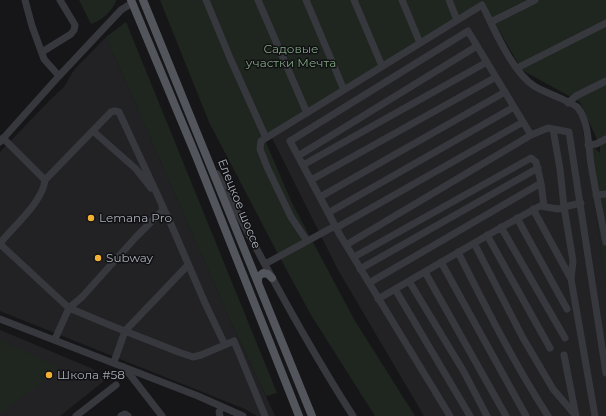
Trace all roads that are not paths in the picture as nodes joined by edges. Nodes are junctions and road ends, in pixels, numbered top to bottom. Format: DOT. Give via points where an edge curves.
graph roads {
  1 [pos="25,0"];
  2 [pos="60,0"];
  3 [pos="143,0"];
  4 [pos="206,0"];
  5 [pos="258,0"];
  6 [pos="306,0"];
  7 [pos="354,0"];
  8 [pos="402,0"];
  9 [pos="449,0"];
  10 [pos="535,0"];
  11 [pos="132,1"];
  12 [pos="482,2"];
  13 [pos="457,20"];
  14 [pos="491,22"];
  15 [pos="606,23"];
  16 [pos="420,43"];
  17 [pos="477,46"];
  18 [pos="42,52"];
  19 [pos="487,62"];
  20 [pos="382,66"];
  21 [pos="517,68"];
  22 [pos="59,76"];
  23 [pos="496,77"];
  24 [pos="606,81"];
  25 [pos="344,90"];
  26 [pos="505,92"];
  27 [pos="568,103"];
  28 [pos="514,107"];
  29 [pos="307,113"];
  30 [pos="523,122"];
  31 [pos="553,129"];
  32 [pos="93,131"];
  33 [pos="531,136"];
  34 [pos="266,138"];
  35 [pos="606,139"];
  36 [pos="2,140"];
  37 [pos="588,146"];
  38 [pos="205,151"];
  39 [pos="298,156"];
  40 [pos="303,165"];
  41 [pos="538,168"];
  42 [pos="45,180"];
  43 [pos="311,180"];
  44 [pos="541,183"];
  45 [pos="606,194"];
  46 [pos="596,196"];
  47 [pos="320,197"];
  48 [pos="581,203"];
  49 [pos="544,206"];
  50 [pos="564,207"];
  51 [pos="164,209"];
  52 [pos="533,209"];
  53 [pos="328,213"];
  54 [pos="517,218"];
  55 [pos="336,227"];
  56 [pos="501,227"];
  57 [pos="487,235"];
  58 [pos="307,241"];
  59 [pos="606,242"];
  60 [pos="474,243"];
  61 [pos="346,245"];
  62 [pos="458,252"];
  63 [pos="354,258"];
  64 [pos="441,262"];
  65 [pos="188,264"];
  66 [pos="265,264"];
  67 [pos="360,269"];
  68 [pos="425,272"];
  69 [pos="272,278"];
  70 [pos="571,279"];
  71 [pos="409,281"];
  72 [pos="258,283"];
  73 [pos="369,283"];
  74 [pos="395,289"];
  75 [pos="378,299"];
  76 [pos="69,308"];
  77 [pos="567,309"];
  78 [pos="0,319"];
  79 [pos="125,331"];
  80 [pos="565,338"];
  81 [pos="55,339"];
  82 [pos="225,345"];
  83 [pos="550,348"];
  84 [pos="564,355"];
  85 [pos="114,362"];
  86 [pos="123,366"];
  87 [pos="606,373"];
  88 [pos="116,385"];
  89 [pos="222,407"];
  90 [pos="158,415"];
  91 [pos="76,416"];
  92 [pos="121,416"];
  93 [pos="128,416"];
  94 [pos="220,416"];
  95 [pos="244,416"];
  96 [pos="264,416"];
  97 [pos="299,416"];
  98 [pos="312,416"];
  99 [pos="353,416"];
  100 [pos="450,416"];
  101 [pos="470,416"];
  102 [pos="487,416"];
  103 [pos="506,416"];
  104 [pos="526,416"];
  105 [pos="548,416"];
  106 [pos="576,416"];
  107 [pos="595,416"];
  1 -- 18 [label="street"];
  2 -- 18 [label="street" via="75,25 74,30"];
  3 -- 38 [label="main road, Елецкое шоссе"];
  4 -- 34 [label="street"];
  5 -- 29 [label="street"];
  6 -- 25 [label="street"];
  7 -- 20 [label="street"];
  8 -- 16 [label="street"];
  9 -- 13 [label="street"];
  10 -- 14 [label="street"];
  11 -- 22 [label="street"];
  11 -- 97 [label="main road, Елецкое шоссе"];
  12 -- 13 [label="street"];
  12 -- 14 [label="street"];
  13 -- 16 [label="street"];
  14 -- 21 [label="street"];
  15 -- 21 [label="street"];
  16 -- 20 [label="street"];
  17 -- 19 [label="street"];
  17 -- 39 [label="street"];
  17 -- 39 [label="street" via="468,31 461,35 290,141"];
  18 -- 22 [label="street" via="44,59"];
  19 -- 23 [label="street"];
  19 -- 40 [label="street"];
  20 -- 25 [label="street"];
  21 -- 27 [label="street" via="535,87"];
  22 -- 36 [label="street"];
  23 -- 26 [label="street"];
  23 -- 43 [label="street"];
  24 -- 27 [label="street" via="576,96"];
  25 -- 29 [label="street"];
  26 -- 28 [label="street"];
  26 -- 47 [label="street"];
  27 -- 37 [label="street" via="577,107 582,115"];
  28 -- 30 [label="street"];
  28 -- 53 [label="street"];
  29 -- 34 [label="street"];
  30 -- 33 [label="street"];
  30 -- 55 [label="street"];
  31 -- 33 [label="street" via="548,128"];
  31 -- 48 [label="street" via="569,132"];
  31 -- 50 [label="street"];
  32 -- 42 [label="street"];
  32 -- 51 [label="street" via="136,169"];
  32 -- 51 [label="street" via="111,112 119,112"];
  33 -- 61 [label="street"];
  34 -- 58 [label="street" via="261,141 260,148 292,217"];
  35 -- 37 [label="street"];
  36 -- 42 [label="street"];
  37 -- 46 [label="street"];
  38 -- 66 [label="street"];
  38 -- 72 [label="main road, Елецкое шоссе"];
  39 -- 40 [label="street"];
  40 -- 43 [label="street"];
  41 -- 44 [label="street"];
  41 -- 63 [label="street" via="531,158"];
  41 -- 67 [label="street"];
  42 -- 76 [label="street" via="37,201 1,245"];
  43 -- 47 [label="street"];
  44 -- 49 [label="street"];
  44 -- 73 [label="street"];
  45 -- 46 [label="street"];
  46 -- 59 [label="street"];
  47 -- 53 [label="street"];
  48 -- 50 [label="street"];
  48 -- 87 [label="street"];
  49 -- 50 [label="street" via="558,209"];
  49 -- 52 [label="street"];
  50 -- 70 [label="street" via="573,261"];
  51 -- 65 [label="street"];
  51 -- 76 [label="street"];
  52 -- 54 [label="street"];
  52 -- 70 [label="street"];
  53 -- 55 [label="street"];
  54 -- 56 [label="street"];
  54 -- 77 [label="street"];
  55 -- 58 [label="street"];
  55 -- 61 [label="street"];
  56 -- 57 [label="street"];
  56 -- 80 [label="street"];
  57 -- 60 [label="street"];
  57 -- 83 [label="street"];
  58 -- 66 [label="street"];
  60 -- 62 [label="street"];
  60 -- 106 [label="street" via="523,338 553,389"];
  61 -- 63 [label="street"];
  62 -- 64 [label="street"];
  62 -- 105 [label="street" via="527,383"];
  63 -- 67 [label="street"];
  64 -- 68 [label="street"];
  64 -- 104 [label="street"];
  65 -- 79 [label="street"];
  65 -- 82 [label="street"];
  66 -- 69 [label="street"];
  67 -- 73 [label="street"];
  68 -- 71 [label="street"];
  68 -- 103 [label="street"];
  69 -- 72 [label="main road" via="263,273 258,277"];
  69 -- 99 [label="street" via="323,369"];
  70 -- 107 [label="street"];
  71 -- 74 [label="street"];
  71 -- 102 [label="street" via="460,365"];
  72 -- 98 [label="main road, Елецкое шоссе"];
  73 -- 75 [label="street"];
  74 -- 75 [label="street"];
  74 -- 101 [label="street"];
  75 -- 100 [label="street"];
  76 -- 79 [label="street"];
  76 -- 81 [label="street"];
  78 -- 81 [label="street"];
  79 -- 82 [label="street" via="193,357"];
  79 -- 85 [label="street"];
  81 -- 85 [label="street"];
  82 -- 96 [label="street" via="232,341 236,343"];
  84 -- 106 [label="street"];
  85 -- 86 [label="street"];
  86 -- 89 [label="street"];
  86 -- 90 [label="street"];
  88 -- 91 [label="street"];
  89 -- 94 [label="street"];
  89 -- 95 [label="street"];
  92 -- 93 [label="street"];
}
